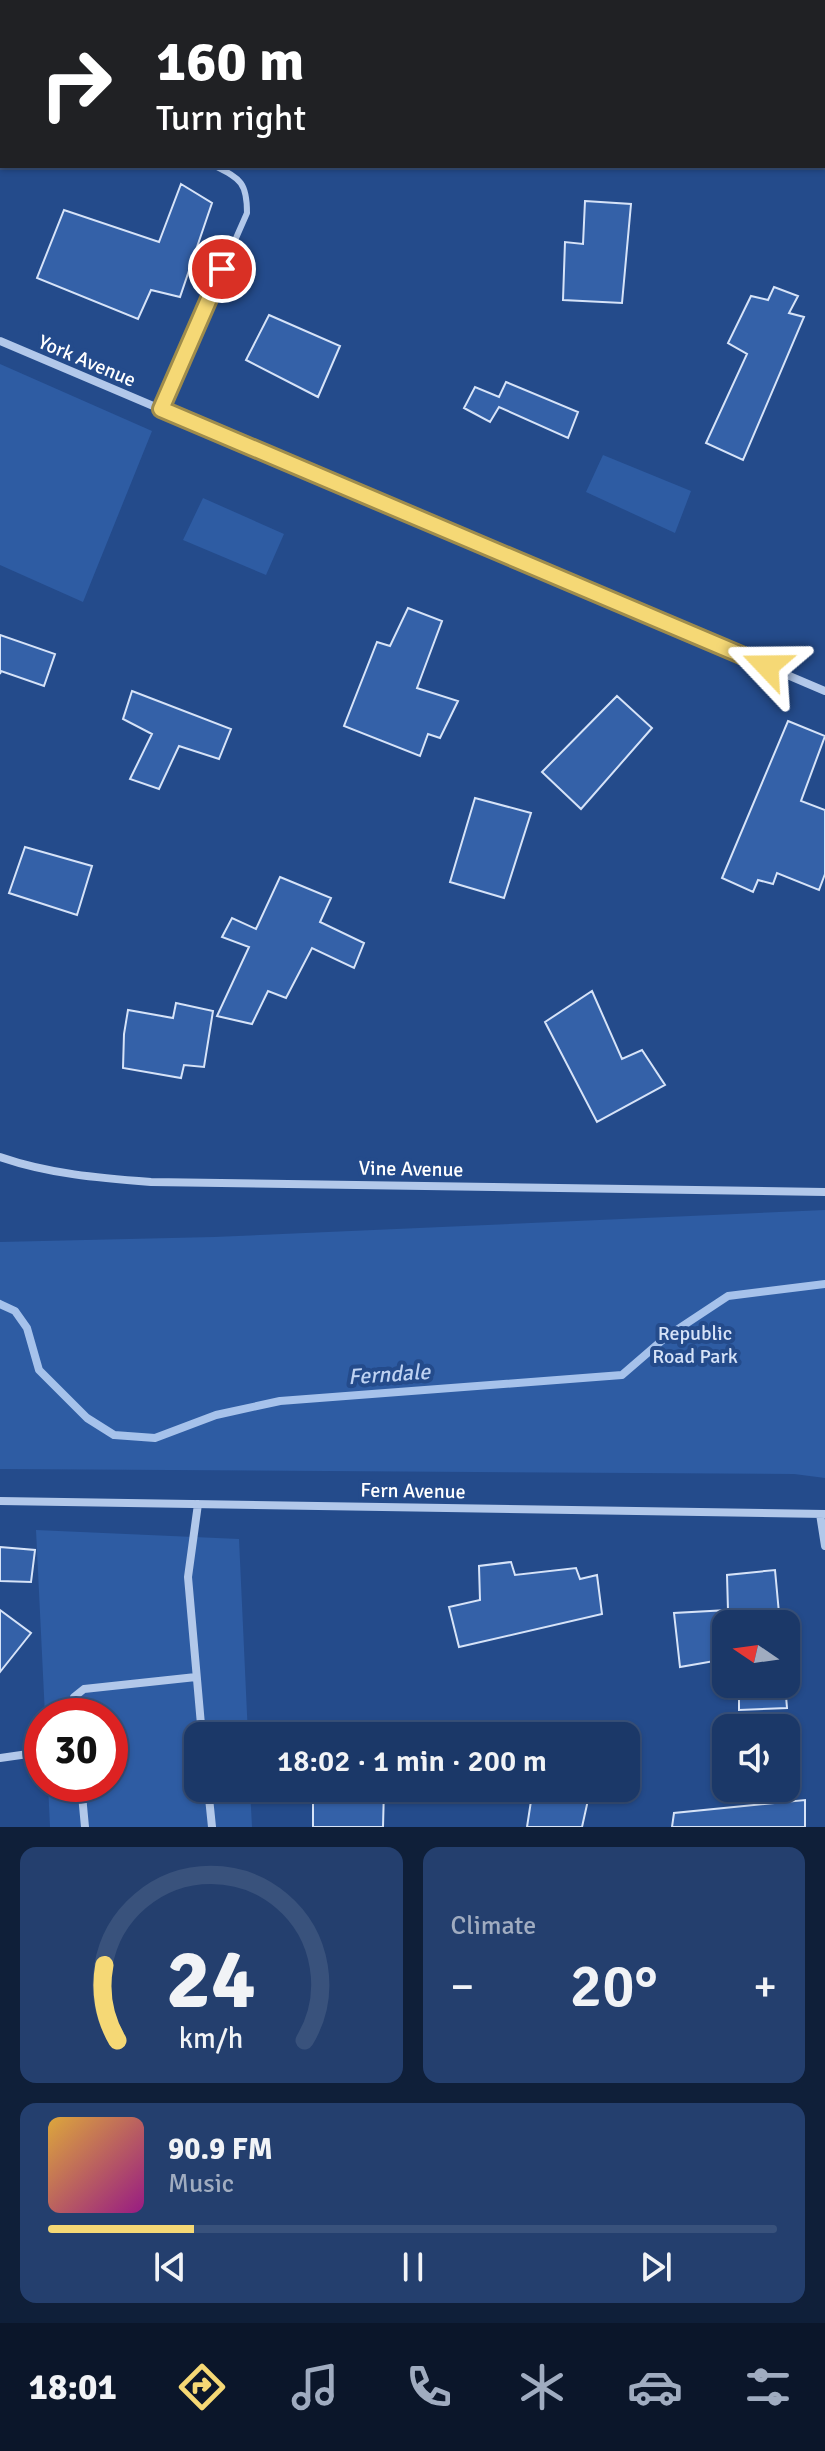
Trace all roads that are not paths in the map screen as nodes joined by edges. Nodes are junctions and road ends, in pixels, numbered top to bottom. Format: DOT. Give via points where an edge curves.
graph roads {
  1 [pos="219,168"];
  2 [pos="0,341"];
  3 [pos="161,409"];
  4 [pos="825,691"];
  5 [pos="0,1157"];
  6 [pos="825,1192"];
  7 [pos="0,1501"];
  8 [pos="198,1504"];
  9 [pos="823,1514"];
  10 [pos="825,1546"];
  11 [pos="196,1677"];
  12 [pos="74,1698"];
  13 [pos="201,1722"];
  14 [pos="24,1755"];
  15 [pos="0,1758"];
  16 [pos="83,1802"];
  17 [pos="209,1802"];
  18 [pos="85,1827"];
  19 [pos="212,1827"];
  1 -- 3 [label="lane" via="239,178 247,194 247,213"];
  2 -- 3 [label="street, York Avenue"];
  3 -- 4 [label="street, York Avenue"];
  5 -- 6 [label="street, Vine Avenue" via="61,1173 151,1182"];
  7 -- 8 [label="street, Fern Avenue"];
  8 -- 9 [label="street, Fern Avenue"];
  8 -- 11 [label="street" via="188,1577"];
  9 -- 10 [label="street"];
  11 -- 12 [label="street" via="84,1689"];
  11 -- 13 [label="street"];
  14 -- 15 [label="street"];
  16 -- 18 [label="street"];
  17 -- 19 [label="street"];
}
